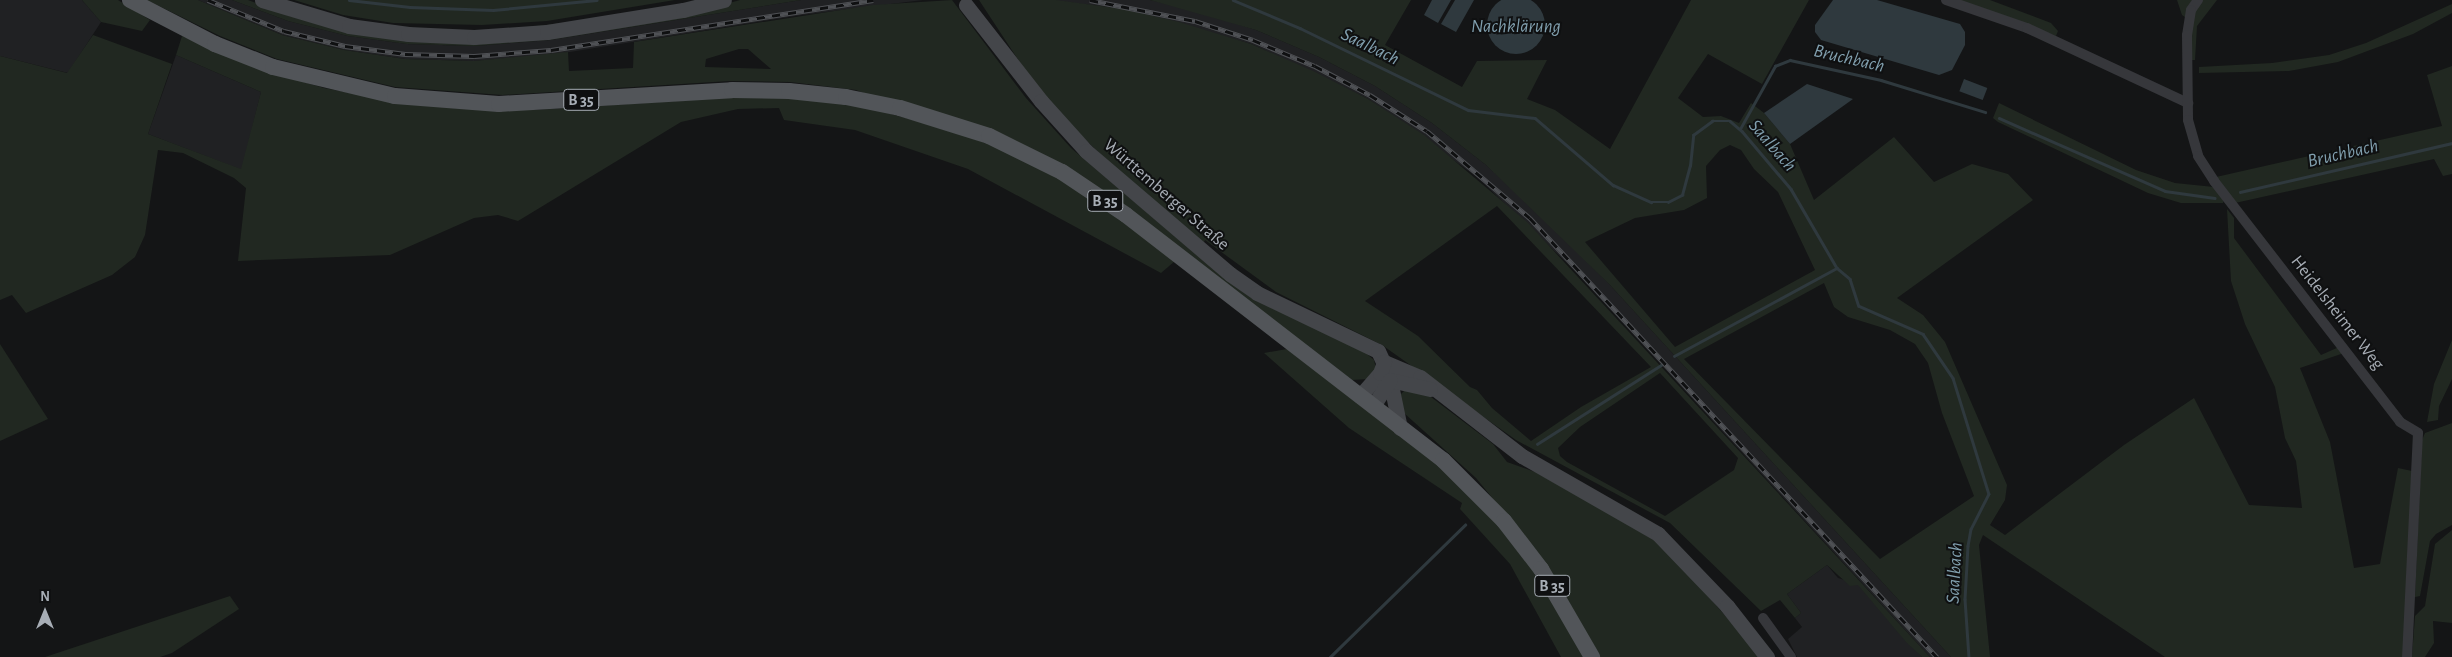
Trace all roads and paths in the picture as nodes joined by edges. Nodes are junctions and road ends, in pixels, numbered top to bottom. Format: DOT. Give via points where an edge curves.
graph roads {
  1 [pos="130,0"];
  2 [pos="262,0"];
  3 [pos="724,0"];
  4 [pos="1946,0"];
  5 [pos="2198,0"];
  6 [pos="966,5"];
  7 [pos="2188,103"];
  8 [pos="1384,362"];
  9 [pos="1390,380"];
  10 [pos="1441,393"];
  11 [pos="1360,396"];
  12 [pos="1373,406"];
  13 [pos="1400,428"];
  14 [pos="1763,618"];
  15 [pos="1592,657"];
  16 [pos="1767,657"];
  17 [pos="1791,657"];
  18 [pos="2406,657"];
  1 -- 11 [label="main road, B 35" via="197,36 273,67 395,96 500,104 732,90 789,91 846,97 954,124 1040,160 1083,186 1126,215"];
  2 -- 3 [label="main road" via="349,26 408,34 474,37 547,32 674,12"];
  4 -- 7 [label="street" via="2027,28"];
  5 -- 7 [label="street, Heidelsheimer Weg" via="2191,10 2187,35"];
  6 -- 8 [label="main road, Württemberger Straße" via="1041,101 1086,151 1208,256 1257,294 1372,347"];
  7 -- 18 [label="street, Heidelsheimer Weg" via="2191,138 2214,181 2400,422 2418,433"];
  8 -- 9 [label="main road"];
  8 -- 10 [label="main road" via="1420,376"];
  8 -- 11 [label="main road" via="1380,373"];
  9 -- 10 [label="main road"];
  9 -- 12 [label="main road"];
  9 -- 13 [label="main road"];
  10 -- 16 [label="main road" via="1522,456 1658,534 1727,606"];
  11 -- 12 [label="main road, B 35"];
  12 -- 13 [label="main road, B 35"];
  13 -- 15 [label="main road, B 35" via="1443,460 1504,521 1541,569"];
  14 -- 17 [label="street"];
}
